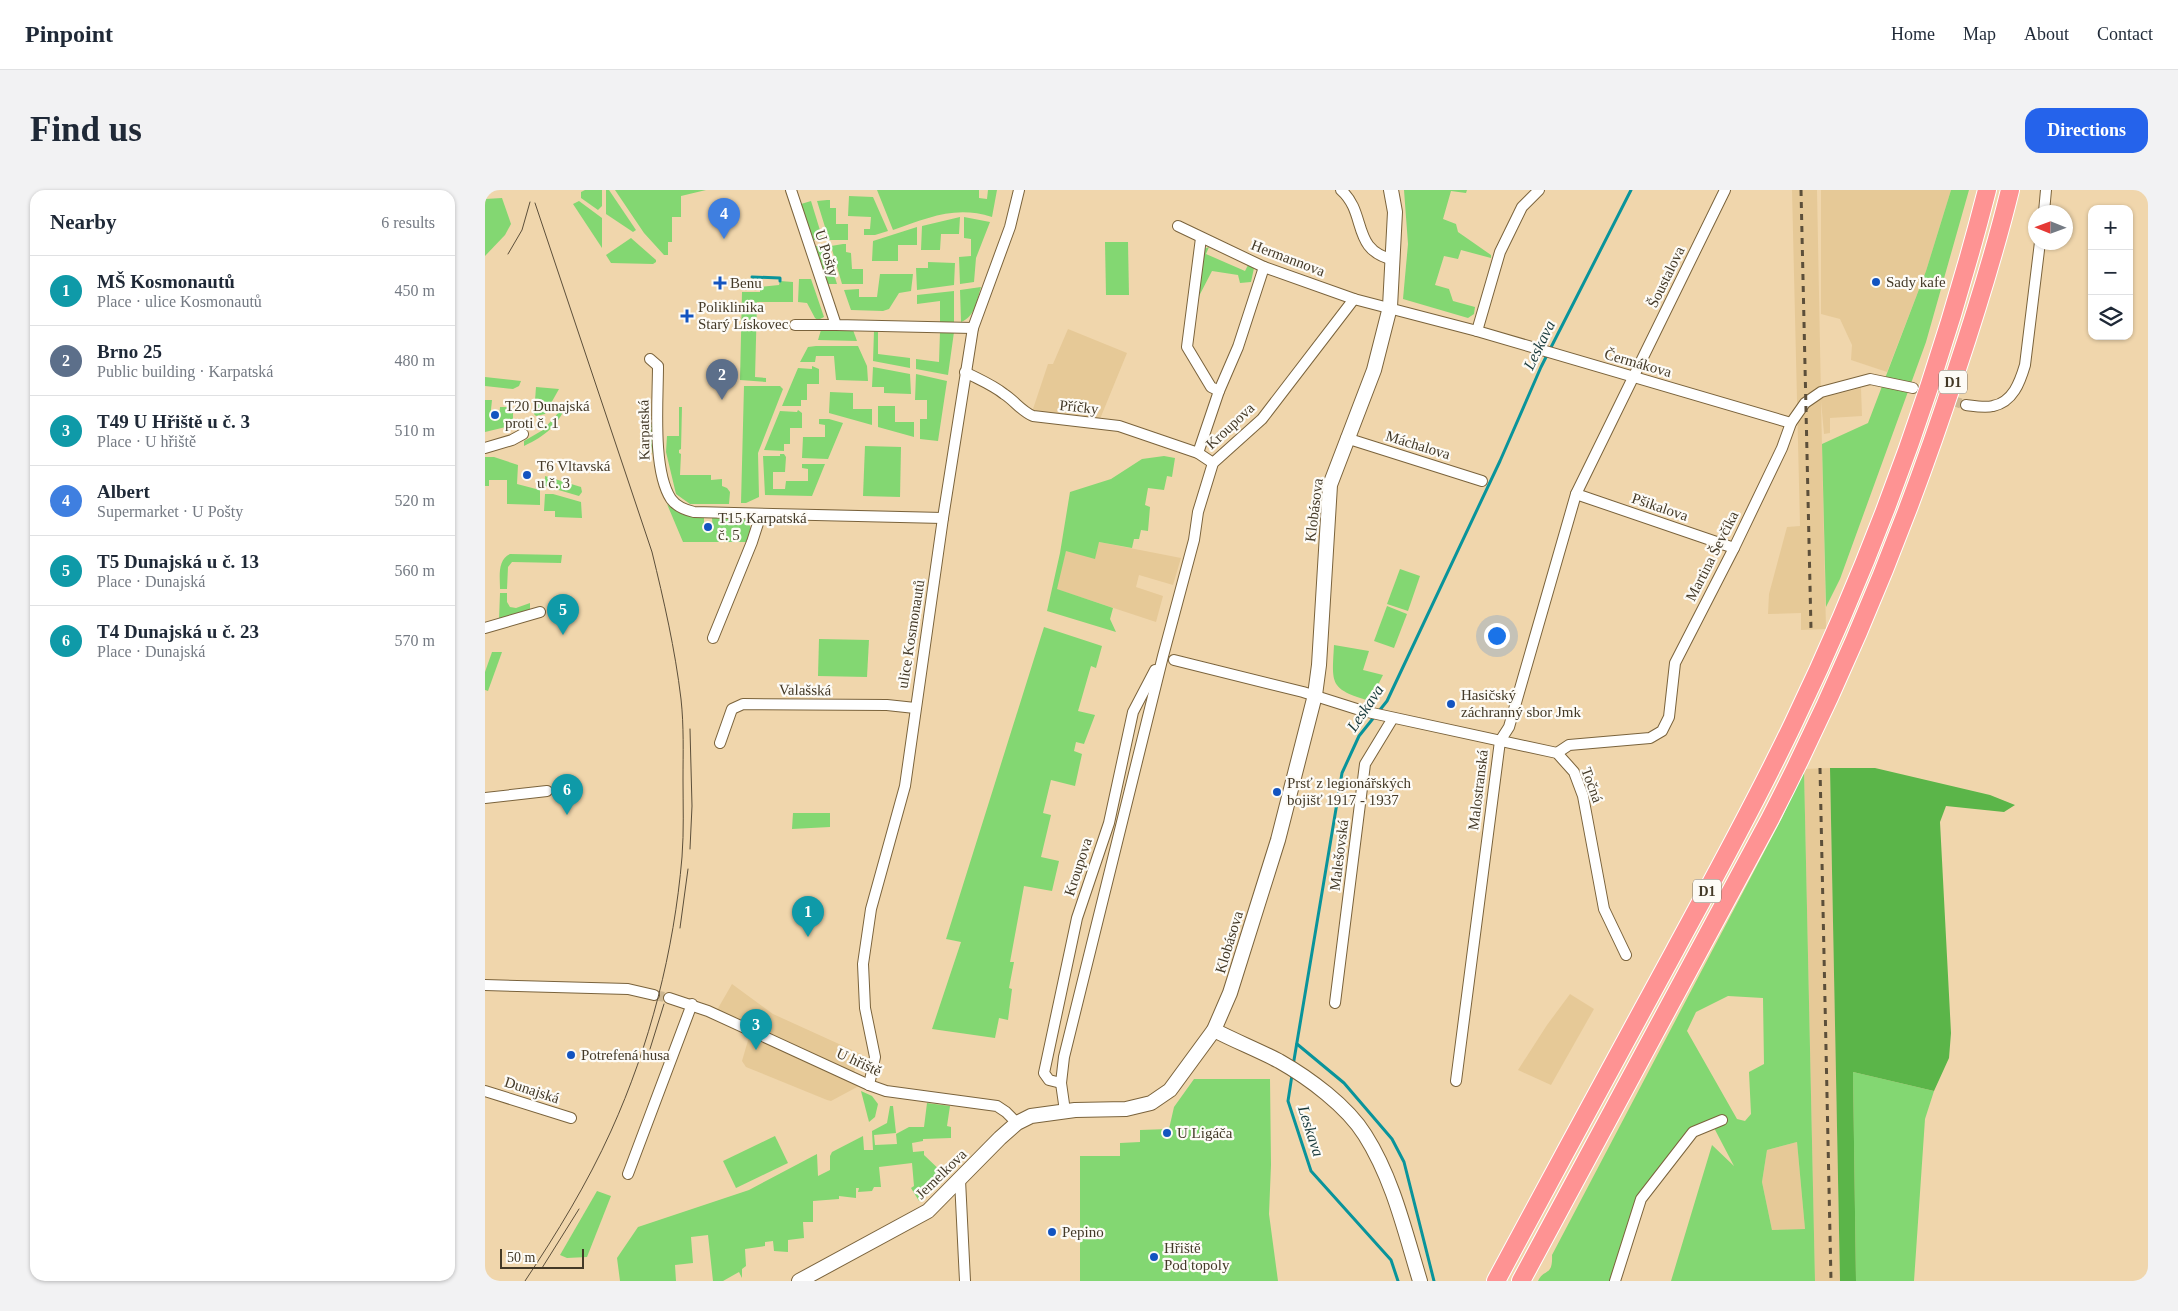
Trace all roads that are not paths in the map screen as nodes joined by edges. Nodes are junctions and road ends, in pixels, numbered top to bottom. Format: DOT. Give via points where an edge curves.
graph roads {
  1 [pos="791,190"];
  2 [pos="1019,190"];
  3 [pos="1341,190"];
  4 [pos="1391,190"];
  5 [pos="1539,190"];
  6 [pos="1725,190"];
  7 [pos="1987,190"];
  8 [pos="2010,190"];
  9 [pos="2046,190"];
  10 [pos="2045,205"];
  11 [pos="1178,226"];
  12 [pos="1201,238"];
  13 [pos="2039,250"];
  14 [pos="1394,260"];
  15 [pos="1264,267"];
  16 [pos="1354,299"];
  17 [pos="1390,307"];
  18 [pos="795,325"];
  19 [pos="836,325"];
  20 [pos="973,328"];
  21 [pos="1477,330"];
  22 [pos="650,359"];
  23 [pos="965,372"];
  24 [pos="1634,377"];
  25 [pos="1913,388"];
  26 [pos="1219,391"];
  27 [pos="1966,405"];
  28 [pos="1791,423"];
  29 [pos="523,434"];
  30 [pos="1347,438"];
  31 [pos="485,448"];
  32 [pos="1198,453"];
  33 [pos="1213,462"];
  34 [pos="1481,481"];
  35 [pos="1576,494"];
  36 [pos="761,514"];
  37 [pos="943,518"];
  38 [pos="1734,548"];
  39 [pos="541,612"];
  40 [pos="485,628"];
  41 [pos="713,638"];
  42 [pos="1163,656"];
  43 [pos="1174,660"];
  44 [pos="1315,695"];
  45 [pos="915,708"];
  46 [pos="1390,717"];
  47 [pos="1500,741"];
  48 [pos="720,743"];
  49 [pos="1557,753"];
  50 [pos="547,791"];
  51 [pos="485,798"];
  52 [pos="1626,955"];
  53 [pos="485,985"];
  54 [pos="654,995"];
  55 [pos="669,998"];
  56 [pos="1335,1003"];
  57 [pos="692,1004"];
  58 [pos="1214,1030"];
  59 [pos="1456,1081"];
  60 [pos="1061,1083"];
  61 [pos="869,1085"];
  62 [pos="485,1091"];
  63 [pos="1070,1111"];
  64 [pos="571,1118"];
  65 [pos="1722,1120"];
  66 [pos="1017,1123"];
  67 [pos="628,1174"];
  68 [pos="960,1180"];
  69 [pos="799,1281"];
  70 [pos="965,1281"];
  71 [pos="1420,1281"];
  72 [pos="1496,1281"];
  73 [pos="1521,1281"];
  74 [pos="1615,1281"];
  1 -- 19 [label="street, U Pošty"];
  2 -- 20 [label="street, ulice Kosmonautů" via="1010,227"];
  3 -- 14 [label="street" via="1355,206 1362,238 1381,257"];
  4 -- 14 [label="street, Klobásova" via="1395,212"];
  5 -- 21 [label="street" via="1522,208 1500,252"];
  6 -- 24 [label="street, Šoustalova"];
  7 -- 72 [label="highway, D1" via="1952,319 1913,440 1822,662 1753,805"];
  8 -- 73 [label="highway, D1" via="1974,318 1931,449 1885,570 1846,660 1770,819"];
  9 -- 10 [label="street"];
  11 -- 12 [label="street, Hermannova"];
  12 -- 15 [label="street, Hermannova"];
  12 -- 26 [label="street" via="1187,347 1211,387"];
  13 -- 27 [label="street" via="2021,380 2012,396 1993,406"];
  14 -- 17 [label="street, Klobásova"];
  15 -- 16 [label="street, Hermannova"];
  15 -- 26 [label="street" via="1238,347"];
  16 -- 17 [label="street, Hermannova"];
  16 -- 33 [label="street, Kroupova" via="1262,419"];
  17 -- 21 [label="street, Čermákova"];
  17 -- 30 [label="street, Klobásova" via="1374,370"];
  18 -- 19 [label="street"];
  19 -- 20 [label="street"];
  20 -- 23 [label="street, ulice Kosmonautů"];
  21 -- 24 [label="street, Čermákova"];
  22 -- 36 [label="street, Karpatská" via="658,366 659,464 672,500 694,512"];
  23 -- 32 [label="street, Příčky" via="1003,393 1023,412 1033,416 1119,426"];
  23 -- 37 [label="street, ulice Kosmonautů"];
  24 -- 28 [label="street, Čermákova"];
  24 -- 35 [label="street, Malostranská"];
  25 -- 28 [label="street, Martina Ševčíka" via="1870,379 1821,392 1805,403"];
  26 -- 32 [label="street"];
  28 -- 38 [label="street, Martina Ševčíka"];
  29 -- 31 [label="street"];
  30 -- 34 [label="street, Máchalova"];
  30 -- 44 [label="street, Klobásova" via="1330,485"];
  32 -- 33 [label="street, Příčky"];
  33 -- 42 [label="street, Kroupova"];
  35 -- 38 [label="street, Pšikalova"];
  35 -- 47 [label="street, Malostranská" via="1509,727"];
  36 -- 37 [label="street, Karpatská"];
  36 -- 41 [label="street"];
  37 -- 45 [label="street, ulice Kosmonautů"];
  38 -- 49 [label="street, Martina Ševčíka" via="1675,663 1669,717 1662,731 1651,738 1569,745"];
  39 -- 40 [label="street"];
  42 -- 60 [label="street, Kroupova" via="1064,1057"];
  42 -- 60 [label="street, Kroupova" via="1133,712 1109,823 1077,918 1044,1072 1049,1080"];
  43 -- 44 [label="street"];
  44 -- 46 [label="street"];
  44 -- 58 [label="street, Klobásova" via="1278,840 1231,993"];
  45 -- 48 [label="street, Valašská" via="743,704 732,709"];
  45 -- 61 [label="street, ulice Kosmonautů" via="905,786 871,909 863,964 865,1008 875,1057"];
  46 -- 47 [label="street"];
  46 -- 56 [label="street, Malešovská" via="1365,764"];
  47 -- 49 [label="street"];
  47 -- 59 [label="street, Malostranská"];
  49 -- 52 [label="street, Točná" via="1574,772 1583,796 1604,909"];
  50 -- 51 [label="street"];
  53 -- 54 [label="street" via="628,989"];
  55 -- 57 [label="street, U hřiště"];
  57 -- 61 [label="street, U hřiště"];
  57 -- 67 [label="street"];
  58 -- 63 [label="street, Klobásova" via="1170,1090 1151,1103 1126,1109"];
  58 -- 71 [label="street" via="1279,1061 1306,1078 1338,1103 1365,1134 1387,1175"];
  60 -- 63 [label="street, Kroupova"];
  61 -- 66 [label="street, U hřiště" via="886,1091 997,1106"];
  62 -- 64 [label="street, Dunajská"];
  63 -- 66 [label="street, Jemelkova" via="1031,1116"];
  65 -- 74 [label="street" via="1693,1132 1641,1199"];
  66 -- 68 [label="street, Jemelkova"];
  68 -- 69 [label="street, Jemelkova" via="928,1211"];
  68 -- 70 [label="street"];
}
